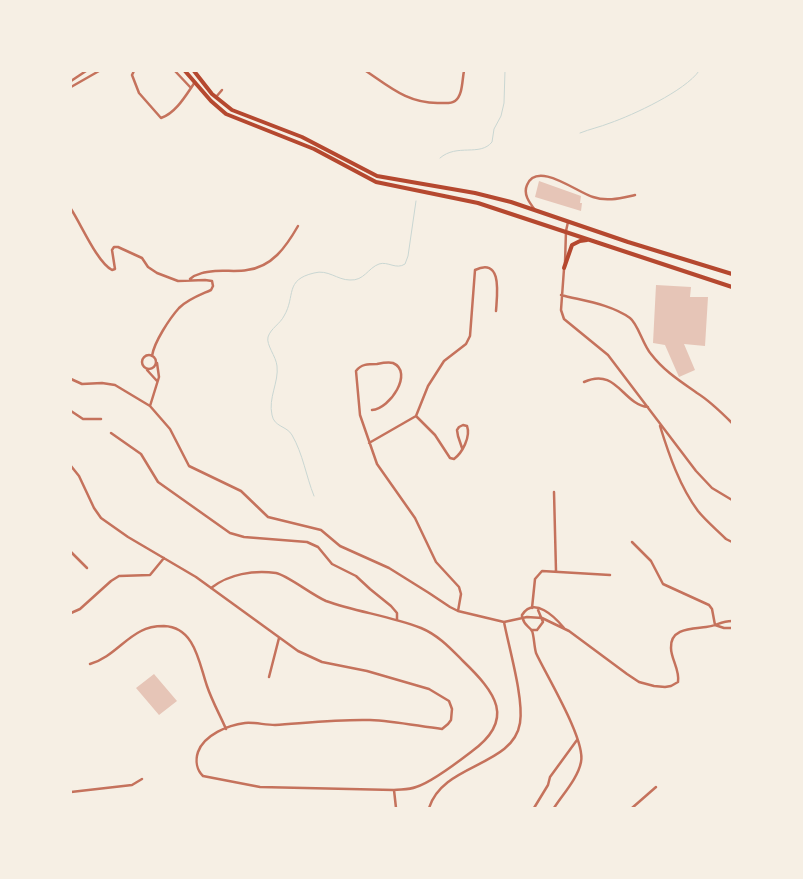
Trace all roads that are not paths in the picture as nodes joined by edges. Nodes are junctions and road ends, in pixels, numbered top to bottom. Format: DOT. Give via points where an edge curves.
graph roads {
  1 [pos="86,71"];
  2 [pos="99,71"];
  3 [pos="134,71"];
  4 [pos="175,71"];
  5 [pos="186,71"];
  6 [pos="194,71"];
  7 [pos="366,71"];
  8 [pos="464,71"];
  9 [pos="71,81"];
  10 [pos="195,82"];
  11 [pos="71,87"];
  12 [pos="191,88"];
  13 [pos="222,90"];
  14 [pos="216,98"];
  15 [pos="635,195"];
  16 [pos="71,209"];
  17 [pos="536,211"];
  18 [pos="568,222"];
  19 [pos="298,226"];
  20 [pos="566,231"];
  21 [pos="589,239"];
  22 [pos="564,268"];
  23 [pos="732,274"];
  24 [pos="188,280"];
  25 [pos="732,287"];
  26 [pos="561,295"];
  27 [pos="496,311"];
  28 [pos="152,356"];
  29 [pos="156,362"];
  30 [pos="146,369"];
  31 [pos="71,380"];
  32 [pos="584,382"];
  33 [pos="157,383"];
  34 [pos="150,406"];
  35 [pos="648,407"];
  36 [pos="372,410"];
  37 [pos="71,411"];
  38 [pos="416,416"];
  39 [pos="101,419"];
  40 [pos="732,423"];
  41 [pos="660,424"];
  42 [pos="111,433"];
  43 [pos="369,443"];
  44 [pos="462,448"];
  45 [pos="71,466"];
  46 [pos="554,492"];
  47 [pos="732,500"];
  48 [pos="632,542"];
  49 [pos="732,542"];
  50 [pos="71,552"];
  51 [pos="164,558"];
  52 [pos="87,568"];
  53 [pos="556,571"];
  54 [pos="610,575"];
  55 [pos="212,588"];
  56 [pos="532,608"];
  57 [pos="536,608"];
  58 [pos="458,611"];
  59 [pos="71,613"];
  60 [pos="522,618"];
  61 [pos="542,618"];
  62 [pos="397,620"];
  63 [pos="732,621"];
  64 [pos="504,622"];
  65 [pos="715,625"];
  66 [pos="732,628"];
  67 [pos="565,629"];
  68 [pos="532,630"];
  69 [pos="279,638"];
  70 [pos="90,664"];
  71 [pos="269,676"];
  72 [pos="226,729"];
  73 [pos="577,740"];
  74 [pos="142,779"];
  75 [pos="656,787"];
  76 [pos="394,790"];
  77 [pos="71,792"];
  78 [pos="395,807"];
  79 [pos="428,808"];
  80 [pos="534,808"];
  81 [pos="554,808"];
  82 [pos="632,808"];
  1 -- 9 [label="street"];
  2 -- 11 [label="street"];
  3 -- 12 [label="street" via="132,75 139,93 161,118 172,111"];
  4 -- 12 [label="street"];
  5 -- 10 [label="main road"];
  6 -- 14 [label="main road"];
  7 -- 8 [label="street" via="410,99 431,104 456,101"];
  10 -- 12 [label="street"];
  10 -- 20 [label="main road" via="226,114 314,149 376,182 478,202"];
  13 -- 14 [label="street"];
  14 -- 17 [label="main road" via="232,110 302,137 377,176 475,193"];
  15 -- 17 [label="street" via="617,199 592,197 550,176 537,177 528,182 525,191"];
  16 -- 24 [label="street" via="108,268 114,269 112,250 118,247 142,258 156,273 178,281"];
  17 -- 18 [label="main road"];
  18 -- 20 [label="street"];
  18 -- 23 [label="main road"];
  19 -- 24 [label="street" via="270,263 246,271 208,272"];
  20 -- 21 [label="main road"];
  20 -- 22 [label="street"];
  21 -- 22 [label="main road" via="572,245"];
  21 -- 25 [label="main road"];
  22 -- 26 [label="street"];
  24 -- 28 [label="street" via="208,280 213,286 179,308"];
  26 -- 35 [label="street" via="564,319 608,355"];
  26 -- 40 [label="street" via="606,307 631,319 644,346 659,365"];
  27 -- 38 [label="street" via="496,278 489,267 483,266 476,270 470,336 466,344 444,361 428,386"];
  28 -- 29 [label="street"];
  28 -- 30 [label="street" via="142,359 141,364"];
  29 -- 30 [label="street" via="153,368"];
  29 -- 33 [label="street"];
  30 -- 33 [label="street"];
  31 -- 34 [label="street" via="82,384 115,385"];
  32 -- 35 [label="street" via="594,379 610,381 636,405"];
  33 -- 34 [label="street"];
  34 -- 58 [label="street" via="166,423 192,468 241,491 268,517 321,530 340,546 389,568"];
  35 -- 41 [label="street"];
  36 -- 43 [label="street" via="377,410 394,396 400,373 392,363 367,364 356,371 360,415"];
  37 -- 39 [label="street" via="83,419"];
  38 -- 43 [label="street"];
  38 -- 44 [label="street" via="435,435 450,458 458,456"];
  41 -- 47 [label="street" via="712,488"];
  41 -- 49 [label="street" via="670,458 691,499 699,512"];
  42 -- 62 [label="street" via="141,454 158,482 230,533 244,538 307,542 318,547 332,564 356,576 391,606 397,613"];
  43 -- 58 [label="street" via="377,464 415,518 436,562 459,587"];
  44 -- 44 [label="street" via="457,430 463,425 468,430"];
  45 -- 51 [label="street" via="101,518"];
  46 -- 53 [label="street"];
  48 -- 65 [label="street" via="651,561 663,584 709,605"];
  50 -- 52 [label="street"];
  51 -- 55 [label="street"];
  51 -- 59 [label="street" via="150,575 119,576 111,580 80,609"];
  53 -- 54 [label="street"];
  53 -- 56 [label="street" via="538,574"];
  55 -- 62 [label="street" via="234,575 278,574 316,597"];
  55 -- 69 [label="street"];
  56 -- 57 [label="street"];
  56 -- 60 [label="street" via="523,612"];
  57 -- 61 [label="street"];
  57 -- 67 [label="street" via="548,611"];
  58 -- 64 [label="street"];
  60 -- 61 [label="street"];
  60 -- 64 [label="street"];
  60 -- 68 [label="street"];
  61 -- 67 [label="street"];
  61 -- 68 [label="street" via="540,627"];
  62 -- 76 [label="street" via="432,634 453,651 489,688 497,713 492,732 475,749 423,784"];
  63 -- 65 [label="street"];
  64 -- 79 [label="street" via="521,714 519,730 503,751 441,786"];
  65 -- 66 [label="street"];
  65 -- 67 [label="street" via="678,632 674,636 671,648 679,678 675,685 666,687 648,685 632,678"];
  68 -- 73 [label="street" via="536,652 562,701"];
  69 -- 71 [label="street"];
  69 -- 72 [label="street" via="322,662 367,671 429,690 449,701 451,720 442,729 370,720 271,725 245,723"];
  70 -- 72 [label="street" via="111,654 146,628 167,626 180,630 194,646"];
  72 -- 76 [label="street" via="209,737 198,752 197,764 203,776 260,787"];
  73 -- 80 [label="street" via="550,777"];
  73 -- 81 [label="street" via="582,758 579,769"];
  74 -- 77 [label="street" via="132,785"];
  75 -- 82 [label="street"];
  76 -- 78 [label="street"];
}
